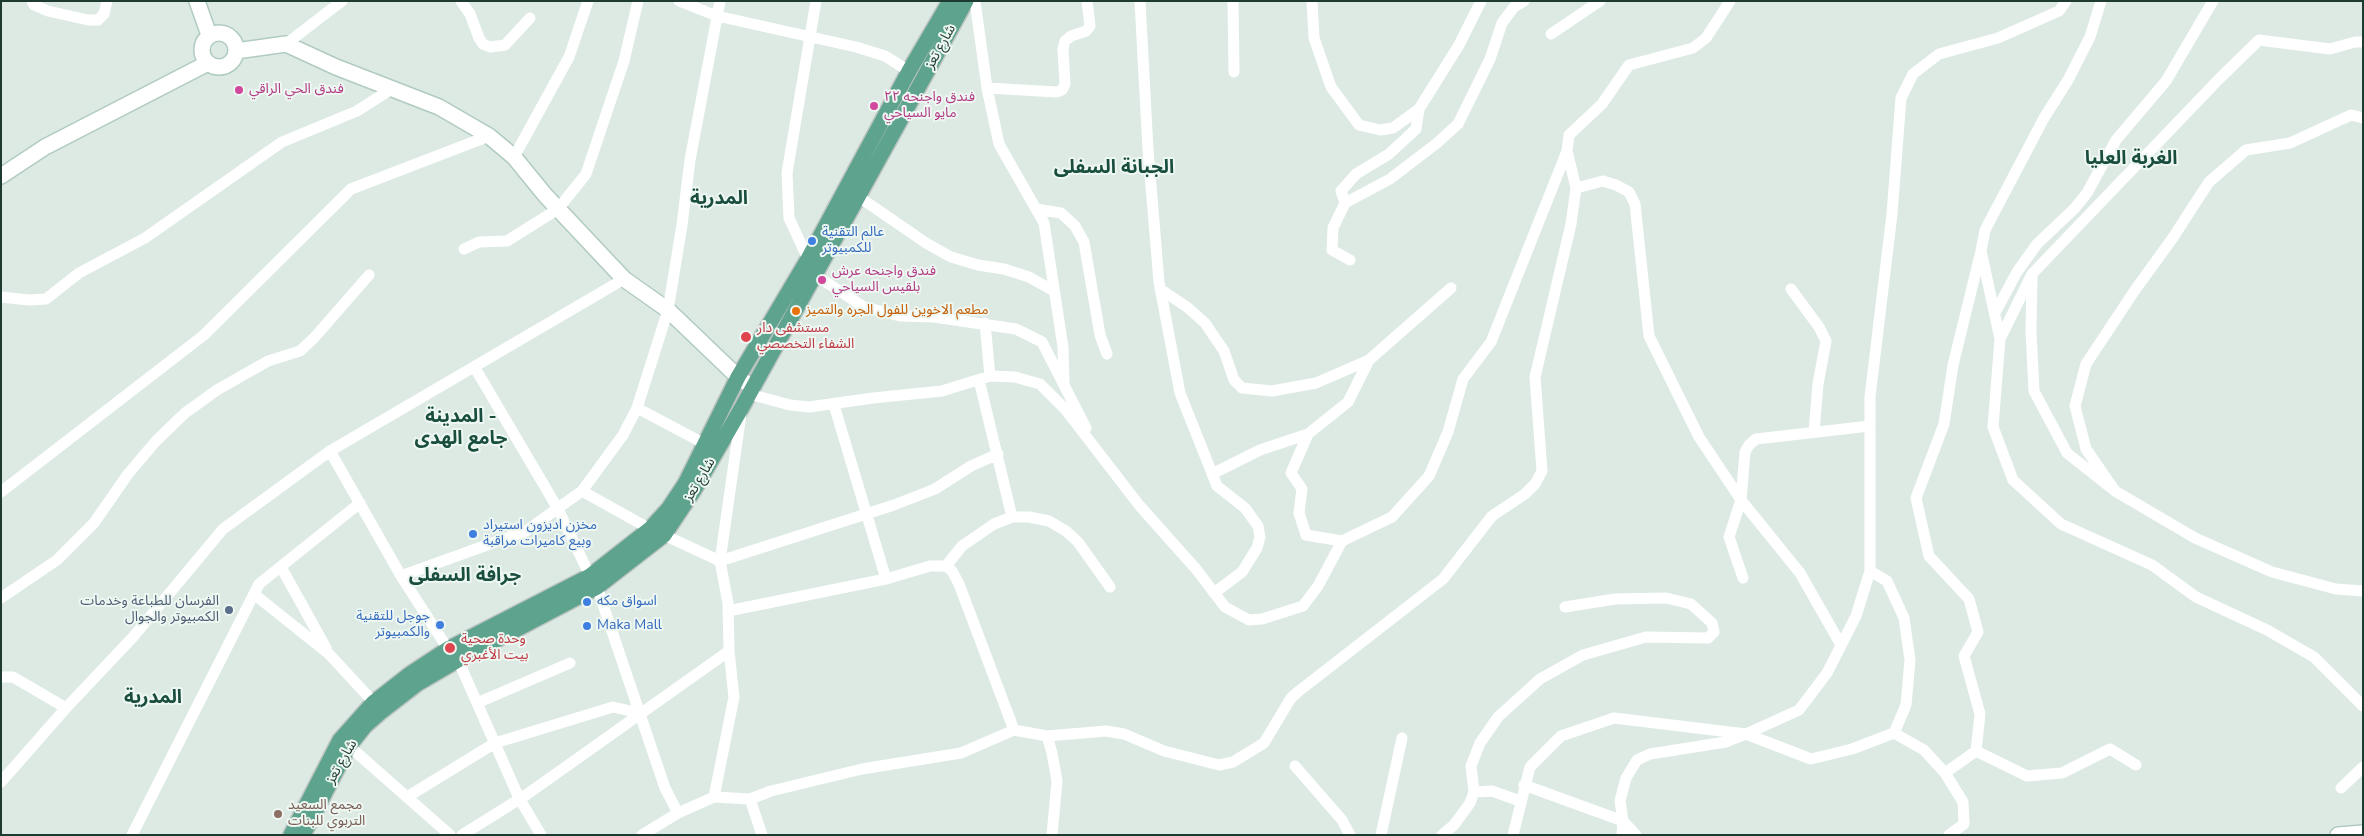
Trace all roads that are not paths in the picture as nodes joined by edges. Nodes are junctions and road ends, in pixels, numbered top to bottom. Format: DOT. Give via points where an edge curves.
graph roads {
  1 [pos="32,1"];
  2 [pos="107,1"];
  3 [pos="197,1"];
  4 [pos="342,1"];
  5 [pos="461,1"];
  6 [pos="588,1"];
  7 [pos="638,1"];
  8 [pos="679,1"];
  9 [pos="720,1"];
  10 [pos="816,1"];
  11 [pos="950,1"];
  12 [pos="966,1"];
  13 [pos="974,1"];
  14 [pos="1087,1"];
  15 [pos="1140,1"];
  16 [pos="1233,1"];
  17 [pos="1312,1"];
  18 [pos="1480,1"];
  19 [pos="1524,1"];
  20 [pos="1600,1"];
  21 [pos="1730,1"];
  22 [pos="2066,1"];
  23 [pos="2101,1"];
  24 [pos="2213,1"];
  25 [pos="717,16"];
  26 [pos="530,18"];
  27 [pos="1551,34"];
  28 [pos="210,35"];
  29 [pos="808,36"];
  30 [pos="2363,42"];
  31 [pos="286,44"];
  32 [pos="236,51"];
  33 [pos="208,63"];
  34 [pos="909,71"];
  35 [pos="1234,72"];
  36 [pos="393,88"];
  37 [pos="987,88"];
  38 [pos="1419,109"];
  39 [pos="2363,118"];
  40 [pos="489,136"];
  41 [pos="1567,150"];
  42 [pos="514,157"];
  43 [pos="1,176"];
  44 [pos="1576,188"];
  45 [pos="859,197"];
  46 [pos="1345,203"];
  47 [pos="558,209"];
  48 [pos="1036,209"];
  49 [pos="464,249"];
  50 [pos="1981,251"];
  51 [pos="808,259"];
  52 [pos="1350,260"];
  53 [pos="2032,274"];
  54 [pos="368,275"];
  55 [pos="815,275"];
  56 [pos="624,279"];
  57 [pos="1451,288"];
  58 [pos="1160,289"];
  59 [pos="1791,290"];
  60 [pos="1054,291"];
  61 [pos="1,297"];
  62 [pos="668,310"];
  63 [pos="1995,313"];
  64 [pos="985,323"];
  65 [pos="2000,340"];
  66 [pos="1107,354"];
  67 [pos="1369,360"];
  68 [pos="475,368"];
  69 [pos="738,377"];
  70 [pos="984,378"];
  71 [pos="1064,382"];
  72 [pos="751,390"];
  73 [pos="834,405"];
  74 [pos="638,408"];
  75 [pos="742,409"];
  76 [pos="1870,426"];
  77 [pos="1814,432"];
  78 [pos="1308,434"];
  79 [pos="705,444"];
  80 [pos="1095,447"];
  81 [pos="330,451"];
  82 [pos="998,454"];
  83 [pos="1212,474"];
  84 [pos="582,491"];
  85 [pos="2115,491"];
  86 [pos="1,492"];
  87 [pos="1741,500"];
  88 [pos="360,503"];
  89 [pos="558,509"];
  90 [pos="865,514"];
  91 [pos="1012,517"];
  92 [pos="657,532"];
  93 [pos="1342,541"];
  94 [pos="720,561"];
  95 [pos="946,566"];
  96 [pos="281,567"];
  97 [pos="1870,571"];
  98 [pos="401,576"];
  99 [pos="1743,578"];
  100 [pos="886,579"];
  101 [pos="594,581"];
  102 [pos="1110,587"];
  103 [pos="2363,591"];
  104 [pos="1214,593"];
  105 [pos="254,594"];
  106 [pos="1,598"];
  107 [pos="1565,607"];
  108 [pos="728,611"];
  109 [pos="1841,645"];
  110 [pos="729,651"];
  111 [pos="329,654"];
  112 [pos="453,654"];
  113 [pos="570,663"];
  114 [pos="1,677"];
  115 [pos="478,704"];
  116 [pos="2363,706"];
  117 [pos="378,707"];
  118 [pos="66,708"];
  119 [pos="639,713"];
  120 [pos="1014,730"];
  121 [pos="1894,733"];
  122 [pos="1746,734"];
  123 [pos="1047,736"];
  124 [pos="1402,738"];
  125 [pos="495,743"];
  126 [pos="349,746"];
  127 [pos="1976,751"];
  128 [pos="2136,765"];
  129 [pos="1295,766"];
  130 [pos="2363,767"];
  131 [pos="1945,772"];
  132 [pos="1,782"];
  133 [pos="1524,785"];
  134 [pos="2341,788"];
  135 [pos="1474,792"];
  136 [pos="407,797"];
  137 [pos="714,797"];
  138 [pos="519,798"];
  139 [pos="750,799"];
  140 [pos="1520,801"];
  141 [pos="678,813"];
  142 [pos="1623,821"];
  143 [pos="2363,833"];
  144 [pos="132,835"];
  145 [pos="291,835"];
  146 [pos="303,835"];
  147 [pos="450,835"];
  148 [pos="462,835"];
  149 [pos="541,835"];
  150 [pos="642,835"];
  151 [pos="762,835"];
  152 [pos="1052,835"];
  153 [pos="1350,835"];
  154 [pos="1381,835"];
  155 [pos="1442,835"];
  156 [pos="1513,835"];
  157 [pos="1622,835"];
  158 [pos="1636,835"];
  159 [pos="1949,835"];
  160 [pos="2338,835"];
  1 -- 2 [label="street" via="48,11 88,20 98,20 104,14"];
  3 -- 28 [label="main road"];
  4 -- 31 [label="street"];
  5 -- 26 [label="street" via="479,38 490,47 505,45"];
  6 -- 42 [label="street" via="569,57"];
  7 -- 47 [label="street" via="624,61 586,174"];
  8 -- 25 [label="street"];
  9 -- 25 [label="street"];
  10 -- 29 [label="street"];
  11 -- 34 [label="main road, شارع تعز"];
  12 -- 45 [label="main road, شارع تعز"];
  13 -- 37 [label="street"];
  14 -- 37 [label="street" via="1090,26 1065,41 1065,84 1062,90"];
  15 -- 58 [label="street"];
  16 -- 35 [label="street"];
  17 -- 38 [label="street" via="1314,38 1331,86 1359,125 1380,130 1393,128"];
  18 -- 38 [label="street" via="1459,45"];
  19 -- 46 [label="street" via="1514,6 1502,23 1490,59 1458,124 1390,179"];
  20 -- 27 [label="street"];
  21 -- 41 [label="street" via="1706,38 1693,48 1629,65 1602,104 1569,135"];
  22 -- 76 [label="street" via="2059,11 1998,38 1939,54 1913,74 1901,98 1892,214 1870,397"];
  23 -- 50 [label="street" via="2090,37 1985,230"];
  24 -- 63 [label="street" via="2166,81 2116,140 2083,199 2037,244 2017,272"];
  25 -- 29 [label="street"];
  25 -- 62 [label="street" via="690,160"];
  28 -- 32 [label="main road" via="217,32 227,34"];
  28 -- 33 [label="main road" via="203,44 203,55"];
  29 -- 34 [label="street" via="885,56"];
  29 -- 51 [label="street" via="787,173 789,218"];
  30 -- 53 [label="street" via="2330,50 2260,40"];
  31 -- 32 [label="main road"];
  31 -- 36 [label="main road"];
  32 -- 33 [label="main road" via="233,60 226,65"];
  33 -- 43 [label="main road" via="45,147"];
  34 -- 51 [label="main road, شارع تعز"];
  36 -- 40 [label="main road" via="439,107"];
  36 -- 61 [label="street" via="356,111 282,142 145,238 79,273 46,299"];
  37 -- 48 [label="street" via="999,144"];
  38 -- 46 [label="street" via="1416,128 1389,154 1356,174 1341,191"];
  39 -- 85 [label="street" via="2351,115 2290,143 2246,150 2209,182 2135,290 2086,364 2075,406 2086,449"];
  40 -- 42 [label="main road"];
  40 -- 86 [label="street" via="351,189 204,335"];
  41 -- 44 [label="street"];
  41 -- 93 [label="street" via="1492,342 1463,379 1448,432 1429,476 1392,517"];
  42 -- 47 [label="main road"];
  44 -- 87 [label="street" via="1603,181 1629,192 1634,204 1649,336 1699,437"];
  44 -- 123 [label="street" via="1571,224 1535,377 1542,471 1525,494 1492,516 1443,579 1303,687 1291,698 1264,743 1233,762 1219,765 1198,761 1164,752 1124,734 1106,731"];
  45 -- 55 [label="main road, شارع تعز"];
  45 -- 60 [label="street" via="951,257 1029,276"];
  46 -- 52 [label="street" via="1333,228 1332,250"];
  47 -- 49 [label="street" via="506,240 479,242"];
  47 -- 56 [label="main road"];
  48 -- 60 [label="street" via="1044,223"];
  48 -- 66 [label="street" via="1061,213 1075,226 1084,242 1100,335"];
  50 -- 63 [label="street"];
  50 -- 127 [label="street" via="1953,365 1944,424 1916,498 1929,556 1969,599 1978,632 1964,656 1980,714"];
  51 -- 69 [label="main road, شارع تعز"];
  53 -- 65 [label="street"];
  53 -- 85 [label="street" via="2030,331 2034,391 2067,453"];
  54 -- 106 [label="street" via="325,327 300,351 268,361 217,390 185,414 128,474 94,523 56,560"];
  55 -- 64 [label="street" via="864,307 900,316"];
  55 -- 72 [label="main road, شارع تعز"];
  56 -- 62 [label="main road"];
  56 -- 68 [label="street"];
  57 -- 67 [label="street"];
  58 -- 67 [label="street" via="1205,323 1224,351 1234,380 1242,388 1272,391 1316,383"];
  58 -- 83 [label="street" via="1180,393"];
  59 -- 77 [label="street" via="1826,342"];
  60 -- 71 [label="street" via="1063,347"];
  62 -- 69 [label="main road"];
  62 -- 74 [label="street"];
  63 -- 65 [label="street"];
  64 -- 70 [label="street"];
  64 -- 71 [label="street" via="1016,329 1042,342"];
  65 -- 116 [label="street" via="1993,427 2013,480 2061,524 2152,565 2196,597 2267,630 2314,657"];
  67 -- 78 [label="street" via="1348,402"];
  68 -- 81 [label="street"];
  68 -- 89 [label="street"];
  69 -- 72 [label="main road"];
  69 -- 79 [label="main road, شارع تعز"];
  70 -- 73 [label="street" via="942,391"];
  70 -- 80 [label="street" via="1015,377 1040,384 1066,409"];
  70 -- 82 [label="street"];
  71 -- 80 [label="street"];
  72 -- 73 [label="street" via="790,405"];
  72 -- 75 [label="main road, شارع تعز"];
  73 -- 90 [label="street"];
  74 -- 79 [label="street"];
  74 -- 84 [label="street" via="623,435"];
  75 -- 92 [label="main road, شارع تعز" via="694,490"];
  75 -- 94 [label="street"];
  76 -- 77 [label="street"];
  76 -- 97 [label="street"];
  77 -- 87 [label="street" via="1756,439 1749,444 1745,452"];
  78 -- 83 [label="street" via="1260,450"];
  78 -- 93 [label="street" via="1291,473 1302,489 1300,513 1306,535"];
  79 -- 92 [label="main road, شارع تعز"];
  80 -- 104 [label="street" via="1139,505"];
  81 -- 88 [label="street"];
  81 -- 118 [label="street" via="223,529 133,637"];
  82 -- 90 [label="street" via="971,466 935,489"];
  82 -- 91 [label="street"];
  83 -- 104 [label="street" via="1217,486 1245,508 1258,526 1260,537 1242,572"];
  84 -- 89 [label="street"];
  84 -- 92 [label="street"];
  85 -- 103 [label="street" via="2195,538 2272,572 2336,590"];
  87 -- 99 [label="street" via="1729,537"];
  87 -- 109 [label="street" via="1800,573"];
  88 -- 96 [label="street"];
  88 -- 98 [label="street"];
  89 -- 98 [label="street" via="526,532"];
  89 -- 101 [label="street"];
  90 -- 94 [label="street"];
  90 -- 100 [label="street"];
  91 -- 95 [label="street" via="994,524 962,546"];
  91 -- 102 [label="street" via="1049,521 1066,532 1078,542"];
  92 -- 94 [label="street"];
  92 -- 101 [label="main road, شارع تعز"];
  93 -- 104 [label="street" via="1318,586 1303,606 1262,620 1250,620 1225,607"];
  94 -- 108 [label="street"];
  95 -- 100 [label="street" via="930,566"];
  95 -- 120 [label="street" via="959,584"];
  96 -- 105 [label="street" via="259,584"];
  96 -- 111 [label="street"];
  97 -- 109 [label="street" via="1856,616"];
  97 -- 121 [label="street" via="1887,581 1904,618 1910,660 1906,705"];
  98 -- 112 [label="street"];
  100 -- 108 [label="street"];
  101 -- 112 [label="main road, شارع تعز"];
  101 -- 119 [label="street"];
  105 -- 111 [label="street"];
  105 -- 144 [label="street"];
  107 -- 135 [label="street" via="1615,599 1666,598 1690,604 1712,623 1714,632 1708,638 1646,637 1582,655 1540,679 1498,718 1480,743 1471,766"];
  108 -- 110 [label="street"];
  109 -- 122 [label="street" via="1827,673 1799,710"];
  110 -- 119 [label="street"];
  110 -- 137 [label="street" via="734,697"];
  111 -- 117 [label="street"];
  112 -- 115 [label="street"];
  112 -- 117 [label="main road, شارع تعز" via="417,684"];
  113 -- 115 [label="street"];
  114 -- 118 [label="street" via="13,678"];
  115 -- 125 [label="street"];
  117 -- 126 [label="main road, شارع تعز"];
  117 -- 145 [label="main road, شارع تعز" via="340,740"];
  118 -- 132 [label="street"];
  119 -- 125 [label="street" via="613,707"];
  119 -- 138 [label="street"];
  119 -- 141 [label="street" via="665,788"];
  120 -- 123 [label="street"];
  120 -- 139 [label="street" via="962,753 862,768"];
  121 -- 122 [label="street" via="1852,749 1811,759"];
  121 -- 131 [label="street" via="1924,750"];
  122 -- 133 [label="street" via="1614,718 1561,736 1530,767"];
  122 -- 142 [label="street" via="1726,742 1650,754 1637,760 1626,778 1620,801"];
  123 -- 152 [label="street" via="1057,781"];
  124 -- 154 [label="street"];
  125 -- 136 [label="street"];
  125 -- 138 [label="street"];
  126 -- 136 [label="street"];
  126 -- 146 [label="main road, شارع تعز"];
  127 -- 128 [label="street" via="2027,776 2062,773 2110,749"];
  127 -- 131 [label="street"];
  129 -- 153 [label="street" via="1342,820"];
  130 -- 134 [label="street"];
  131 -- 159 [label="street" via="1963,802 1964,824"];
  133 -- 140 [label="street"];
  133 -- 142 [label="street"];
  135 -- 140 [label="street" via="1492,791"];
  135 -- 155 [label="street" via="1454,825"];
  136 -- 147 [label="street"];
  137 -- 139 [label="street"];
  137 -- 141 [label="street"];
  138 -- 148 [label="street"];
  138 -- 149 [label="street"];
  139 -- 151 [label="street"];
  140 -- 156 [label="street"];
  141 -- 150 [label="street"];
  142 -- 157 [label="street"];
  142 -- 158 [label="street"];
  143 -- 160 [label="main road"];
}
